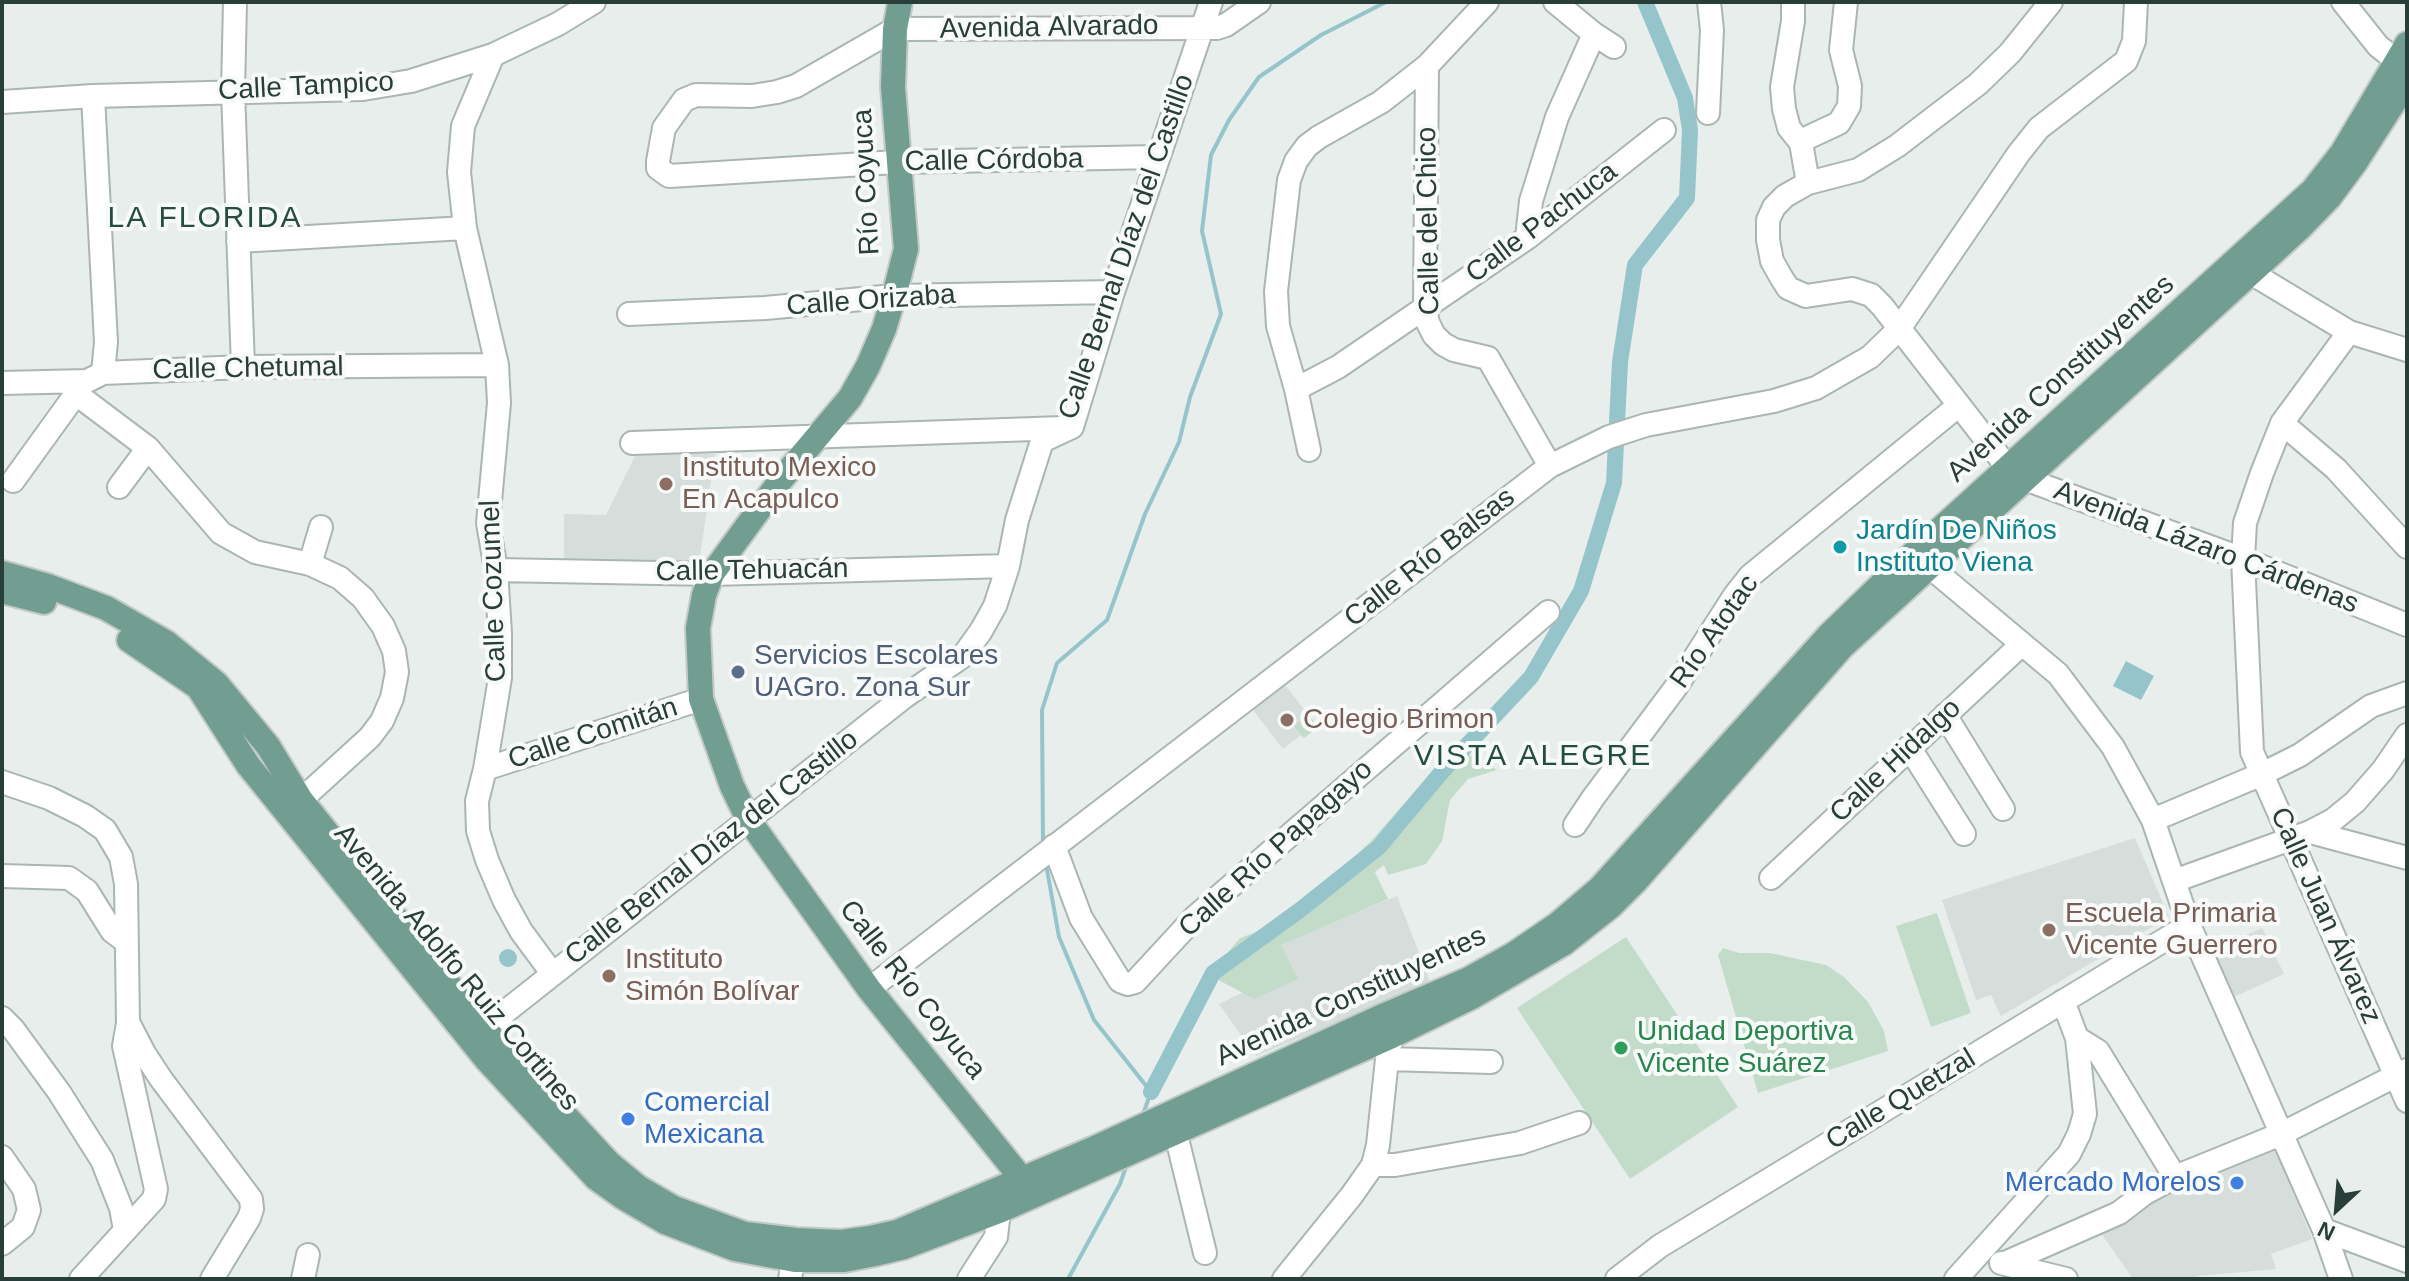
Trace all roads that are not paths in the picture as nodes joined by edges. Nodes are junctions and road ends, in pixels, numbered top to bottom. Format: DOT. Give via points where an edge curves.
graph roads {
  1 [pos="235,2"];
  2 [pos="594,2"];
  3 [pos="900,2"];
  4 [pos="1211,2"];
  5 [pos="1259,2"];
  6 [pos="1487,2"];
  7 [pos="1555,2"];
  8 [pos="1709,2"];
  9 [pos="1793,2"];
  10 [pos="1846,2"];
  11 [pos="2051,2"];
  12 [pos="2136,2"];
  13 [pos="2343,2"];
  14 [pos="1202,26"];
  15 [pos="895,29"];
  16 [pos="1594,34"];
  17 [pos="1614,47"];
  18 [pos="493,55"];
  19 [pos="2404,64"];
  20 [pos="1427,66"];
  21 [pos="233,91"];
  22 [pos="93,96"];
  23 [pos="2,102"];
  24 [pos="1708,113"];
  25 [pos="1664,130"];
  26 [pos="1801,143"];
  27 [pos="1157,157"];
  28 [pos="897,162"];
  29 [pos="1808,183"];
  30 [pos="465,228"];
  31 [pos="1527,238"];
  32 [pos="238,241"];
  33 [pos="2243,268"];
  34 [pos="1113,292"];
  35 [pos="894,296"];
  36 [pos="1425,308"];
  37 [pos="629,314"];
  38 [pos="1899,329"];
  39 [pos="2349,332"];
  40 [pos="2407,350"];
  41 [pos="497,365"];
  42 [pos="243,367"];
  43 [pos="88,382"];
  44 [pos="2,383"];
  45 [pos="1296,389"];
  46 [pos="1958,406"];
  47 [pos="2282,423"];
  48 [pos="1072,427"];
  49 [pos="819,436"];
  50 [pos="632,443"];
  51 [pos="148,448"];
  52 [pos="1309,450"];
  53 [pos="1550,466"];
  54 [pos="2016,474"];
  55 [pos="13,481"];
  56 [pos="119,487"];
  57 [pos="321,527"];
  58 [pos="2407,547"];
  59 [pos="2243,559"];
  60 [pos="1922,560"];
  61 [pos="310,564"];
  62 [pos="1008,566"];
  63 [pos="496,570"];
  64 [pos="2,573"];
  65 [pos="712,574"];
  66 [pos="2,591"];
  67 [pos="1548,612"];
  68 [pos="2407,625"];
  69 [pos="2022,644"];
  70 [pos="2407,693"];
  71 [pos="701,699"];
  72 [pos="1945,715"];
  73 [pos="2407,735"];
  74 [pos="1909,747"];
  75 [pos="485,769"];
  76 [pos="2262,774"];
  77 [pos="2,782"];
  78 [pos="301,800"];
  79 [pos="2003,809"];
  80 [pos="748,819"];
  81 [pos="2153,820"];
  82 [pos="1575,825"];
  83 [pos="1964,834"];
  84 [pos="2299,835"];
  85 [pos="1044,854"];
  86 [pos="2407,858"];
  87 [pos="2,876"];
  88 [pos="1771,878"];
  89 [pos="2174,881"];
  90 [pos="2189,925"];
  91 [pos="125,941"];
  92 [pos="552,973"];
  93 [pos="869,989"];
  94 [pos="2063,1001"];
  95 [pos="2,1018"];
  96 [pos="128,1022"];
  97 [pos="477,1033"];
  98 [pos="1388,1037"];
  99 [pos="2077,1038"];
  100 [pos="1491,1062"];
  101 [pos="2402,1073"];
  102 [pos="2407,1101"];
  103 [pos="1579,1123"];
  104 [pos="1166,1125"];
  105 [pos="2281,1134"];
  106 [pos="1099,1156"];
  107 [pos="2,1157"];
  108 [pos="1373,1165"];
  109 [pos="2175,1177"];
  110 [pos="1028,1186"];
  111 [pos="994,1201"];
  112 [pos="125,1230"];
  113 [pos="2324,1230"];
  114 [pos="2,1244"];
  115 [pos="1205,1253"];
  116 [pos="308,1255"];
  117 [pos="794,1260"];
  118 [pos="1972,1260"];
  119 [pos="2407,1261"];
  120 [pos="2005,1263"];
  121 [pos="81,1279"];
  122 [pos="212,1279"];
  123 [pos="303,1279"];
  124 [pos="969,1279"];
  125 [pos="1284,1279"];
  126 [pos="1617,1279"];
  127 [pos="1956,1279"];
  128 [pos="2066,1279"];
  129 [pos="2341,1279"];
  1 -- 21 [label="street"];
  2 -- 18 [label="street, Calle Tampico"];
  3 -- 15 [label="main road, Río Coyuca"];
  4 -- 14 [label="street, Calle Bernal Díaz del Castillo"];
  5 -- 14 [label="street, Avenida Alvarado" via="1226,25"];
  6 -- 20 [label="street"];
  7 -- 16 [label="street"];
  8 -- 24 [label="street"];
  9 -- 26 [label="street" via="1782,87 1789,128"];
  10 -- 26 [label="street" via="1841,50 1849,106 1839,123"];
  11 -- 29 [label="street" via="1978,84 1897,146 1858,170"];
  12 -- 38 [label="street, Calle Río Balsas" via="2134,41 2126,61 2039,128"];
  13 -- 19 [label="street" via="2378,46"];
  14 -- 15 [label="street, Avenida Alvarado"];
  14 -- 27 [label="street, Calle Bernal Díaz del Castillo"];
  15 -- 28 [label="main road, Río Coyuca"];
  15 -- 28 [label="street, Calle Córdoba" via="796,86 752,96 696,95 684,100 664,128 658,168 669,176"];
  16 -- 17 [label="street"];
  16 -- 31 [label="street" via="1557,117 1531,201"];
  18 -- 21 [label="street, Calle Tampico" via="411,81 363,89"];
  18 -- 30 [label="street, Calle Cozumel" via="463,126 459,172"];
  19 -- 33 [label="main road, Avenida Constituyentes" via="2313,190"];
  20 -- 36 [label="street, Calle del Chico"];
  20 -- 45 [label="street" via="1381,102 1319,137 1296,161 1289,180 1276,291 1278,326"];
  21 -- 22 [label="street, Calle Tampico"];
  21 -- 32 [label="street"];
  22 -- 23 [label="street, Calle Tampico"];
  22 -- 43 [label="street" via="106,342"];
  25 -- 31 [label="street, Calle Pachuca"];
  26 -- 29 [label="street"];
  27 -- 28 [label="street, Calle Córdoba"];
  27 -- 34 [label="street, Calle Bernal Díaz del Castillo"];
  28 -- 35 [label="main road, Río Coyuca" via="906,249"];
  29 -- 38 [label="street" via="1785,196 1768,220 1772,261 1781,277 1806,296 1852,289 1871,295"];
  30 -- 32 [label="street"];
  30 -- 41 [label="street, Calle Cozumel"];
  31 -- 36 [label="street, Calle Pachuca"];
  32 -- 42 [label="street"];
  33 -- 39 [label="street"];
  33 -- 54 [label="main road, Avenida Constituyentes"];
  34 -- 35 [label="street, Calle Orizaba"];
  34 -- 48 [label="street, Calle Bernal Díaz del Castillo"];
  35 -- 37 [label="street, Calle Orizaba"];
  35 -- 49 [label="main road, Río Coyuca" via="868,366"];
  36 -- 45 [label="street, Calle Pachuca"];
  36 -- 53 [label="street, Calle del Chico" via="1434,335 1443,344 1488,358"];
  38 -- 46 [label="street"];
  38 -- 53 [label="street, Calle Río Balsas" via="1870,357 1816,388 1646,425"];
  39 -- 40 [label="street"];
  39 -- 47 [label="street, Calle Juan Álvarez"];
  41 -- 42 [label="street, Calle Chetumal"];
  41 -- 63 [label="street, Calle Cozumel" via="499,403 488,523"];
  42 -- 43 [label="street, Calle Chetumal"];
  43 -- 44 [label="street, Calle Chetumal"];
  43 -- 51 [label="street"];
  43 -- 55 [label="street"];
  45 -- 52 [label="street"];
  46 -- 54 [label="street"];
  46 -- 82 [label="street, Río Atotac" via="1750,576"];
  47 -- 58 [label="street" via="2336,469"];
  47 -- 59 [label="street, Calle Juan Álvarez" via="2245,523"];
  48 -- 49 [label="street"];
  48 -- 62 [label="street, Calle Bernal Díaz del Castillo" via="1042,441"];
  49 -- 50 [label="street"];
  49 -- 65 [label="main road, Río Coyuca"];
  51 -- 56 [label="street"];
  51 -- 61 [label="street" via="221,533 255,552"];
  53 -- 85 [label="street, Calle Río Balsas"];
  54 -- 59 [label="street, Avenida Lázaro Cárdenas"];
  54 -- 60 [label="main road, Avenida Constituyentes"];
  57 -- 61 [label="street"];
  59 -- 68 [label="street, Avenida Lázaro Cárdenas"];
  59 -- 76 [label="street, Calle Juan Álvarez" via="2252,752"];
  60 -- 69 [label="street"];
  60 -- 98 [label="main road, Avenida Constituyentes" via="1829,635 1587,900"];
  61 -- 78 [label="street" via="340,578 363,598 383,626 397,672 392,698 370,737"];
  62 -- 65 [label="street, Calle Tehuacán"];
  62 -- 80 [label="street, Calle Bernal Díaz del Castillo" via="995,606 963,656"];
  63 -- 65 [label="street, Calle Tehuacán"];
  63 -- 75 [label="street, Calle Cozumel" via="500,678"];
  64 -- 78 [label="main road, Avenida Adolfo Ruiz Cortines" via="106,608 167,643 216,683 268,746"];
  65 -- 71 [label="main road, Río Coyuca" via="698,628"];
  66 -- 97 [label="main road, Avenida Adolfo Ruiz Cortines" via="108,626 198,687 248,765"];
  67 -- 85 [label="street, Calle Río Papagayo" via="1195,917 1135,982 1120,981"];
  69 -- 72 [label="street, Calle Hidalgo"];
  69 -- 81 [label="street" via="2058,674 2088,711"];
  70 -- 76 [label="street" via="2371,706"];
  71 -- 75 [label="street, Calle Comitán"];
  71 -- 80 [label="main road, Río Coyuca"];
  72 -- 74 [label="street, Calle Hidalgo"];
  72 -- 79 [label="street"];
  73 -- 84 [label="street" via="2355,802 2333,820"];
  74 -- 83 [label="street"];
  74 -- 88 [label="street, Calle Hidalgo"];
  75 -- 92 [label="street, Calle Cozumel" via="477,801 478,831 487,860 515,921"];
  76 -- 81 [label="street"];
  76 -- 84 [label="street, Calle Juan Álvarez"];
  77 -- 91 [label="street" via="49,798 105,830 121,857 126,884"];
  78 -- 97 [label="main road, Avenida Adolfo Ruiz Cortines"];
  80 -- 92 [label="street, Calle Bernal Díaz del Castillo"];
  80 -- 93 [label="main road, Calle Río Coyuca"];
  81 -- 89 [label="street"];
  84 -- 86 [label="street"];
  84 -- 89 [label="street"];
  84 -- 101 [label="street, Calle Juan Álvarez"];
  85 -- 93 [label="street, Calle Río Balsas"];
  87 -- 91 [label="street" via="69,878 87,891 112,931"];
  89 -- 90 [label="street"];
  90 -- 94 [label="street, Calle Quetzal"];
  90 -- 105 [label="street"];
  91 -- 96 [label="street"];
  92 -- 97 [label="street, Calle Bernal Díaz del Castillo"];
  93 -- 110 [label="main road, Calle Río Coyuca"];
  94 -- 99 [label="street"];
  94 -- 126 [label="street, Calle Quetzal" via="1660,1246"];
  95 -- 112 [label="street" via="102,1160"];
  96 -- 112 [label="street" via="124,1046 156,1189 154,1199"];
  96 -- 122 [label="street" via="161,1079 251,1199 249,1218"];
  97 -- 117 [label="main road, Avenida Adolfo Ruiz Cortines" via="486,1059 596,1178 665,1222 700,1237"];
  98 -- 100 [label="street"];
  98 -- 104 [label="main road, Avenida Constituyentes"];
  98 -- 108 [label="street"];
  99 -- 109 [label="street" via="2098,1051"];
  99 -- 118 [label="street" via="2085,1114 2079,1134 2069,1154"];
  101 -- 102 [label="street, Calle Juan Álvarez"];
  101 -- 105 [label="street"];
  103 -- 108 [label="street" via="1520,1143"];
  104 -- 106 [label="main road, Avenida Constituyentes"];
  104 -- 115 [label="street"];
  105 -- 109 [label="street"];
  105 -- 113 [label="street"];
  106 -- 110 [label="main road, Avenida Adolfo Ruiz Cortines"];
  107 -- 114 [label="street" via="24,1189 29,1210 23,1227"];
  108 -- 125 [label="street"];
  109 -- 120 [label="street" via="2119,1213"];
  110 -- 111 [label="main road, Avenida Adolfo Ruiz Cortines"];
  111 -- 117 [label="main road, Avenida Adolfo Ruiz Cortines"];
  111 -- 124 [label="street" via="996,1237"];
  112 -- 121 [label="street"];
  113 -- 119 [label="street"];
  113 -- 129 [label="street"];
  116 -- 123 [label="street"];
  118 -- 120 [label="street"];
  118 -- 127 [label="street"];
  120 -- 128 [label="street"];
}
